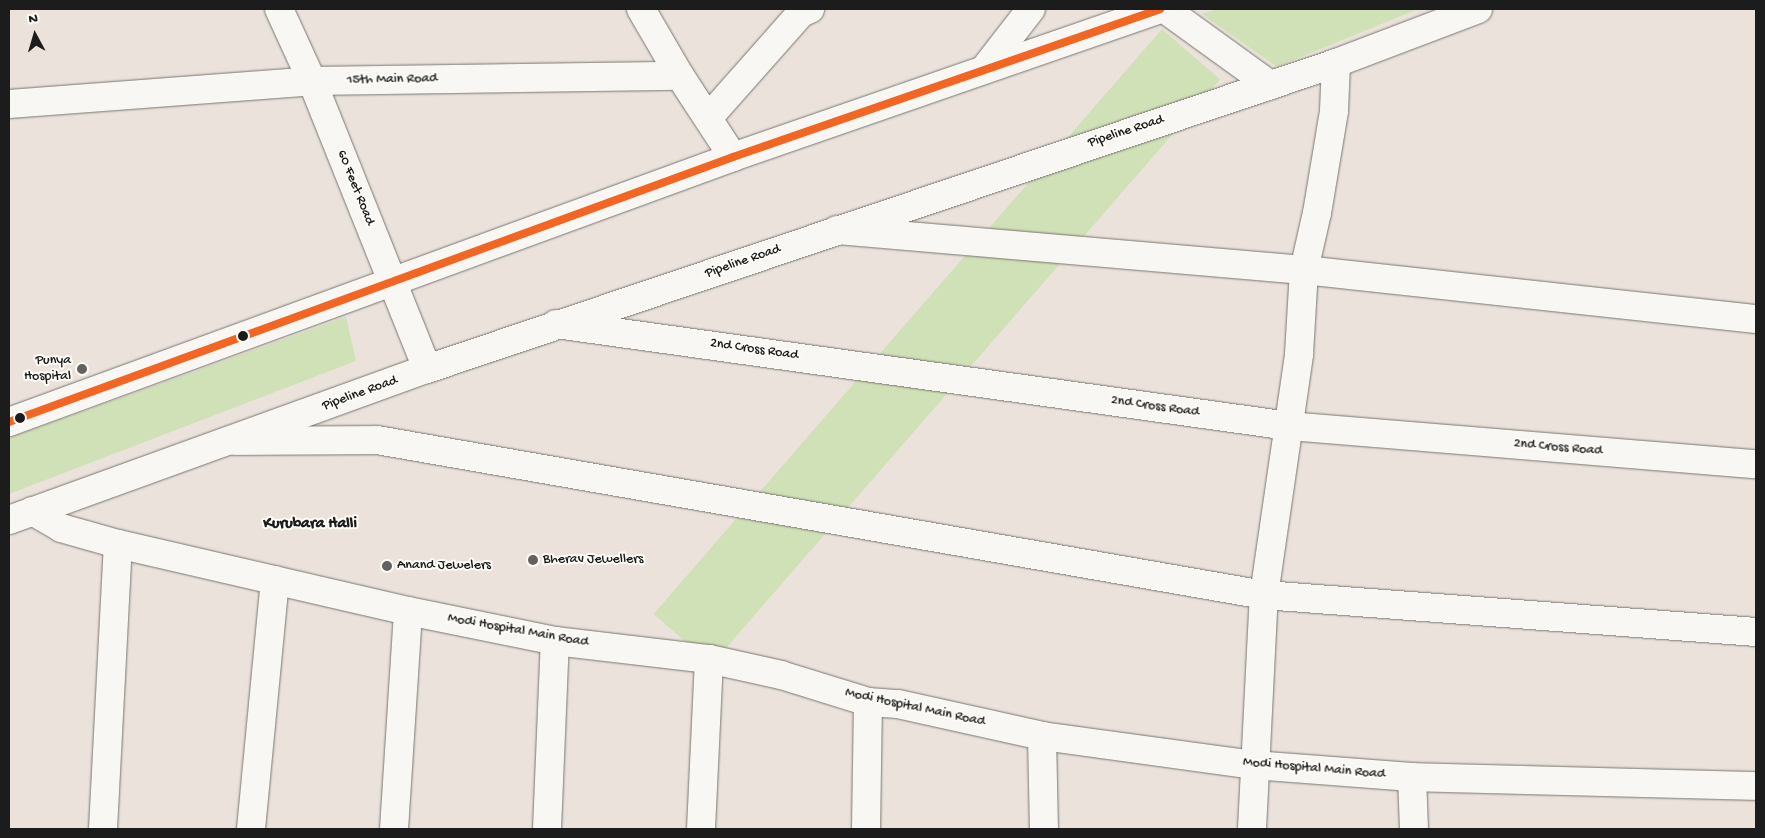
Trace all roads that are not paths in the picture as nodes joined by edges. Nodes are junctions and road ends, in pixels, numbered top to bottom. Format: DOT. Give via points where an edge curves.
graph roads {
  1 [pos="279,9"];
  2 [pos="641,9"];
  3 [pos="1032,9"];
  4 [pos="1160,9"];
  5 [pos="1165,9"];
  6 [pos="1478,9"];
  7 [pos="804,10"];
  8 [pos="1336,63"];
  9 [pos="986,67"];
  10 [pos="680,76"];
  11 [pos="312,81"];
  12 [pos="1270,85"];
  13 [pos="9,104"];
  14 [pos="709,117"];
  15 [pos="733,156"];
  16 [pos="835,230"];
  17 [pos="1304,270"];
  18 [pos="392,280"];
  19 [pos="1756,319"];
  20 [pos="556,324"];
  21 [pos="427,369"];
  22 [pos="9,422"];
  23 [pos="1290,426"];
  24 [pos="235,440"];
  25 [pos="1756,464"];
  26 [pos="20,516"];
  27 [pos="118,544"];
  28 [pos="274,580"];
  29 [pos="1264,595"];
  30 [pos="408,611"];
  31 [pos="1756,632"];
  32 [pos="555,641"];
  33 [pos="710,659"];
  34 [pos="868,702"];
  35 [pos="1042,736"];
  36 [pos="1253,765"];
  37 [pos="1412,777"];
  38 [pos="1756,786"];
  39 [pos="103,829"];
  40 [pos="251,829"];
  41 [pos="394,829"];
  42 [pos="547,829"];
  43 [pos="701,829"];
  44 [pos="866,829"];
  45 [pos="1044,829"];
  46 [pos="1252,829"];
  47 [pos="1414,829"];
  1 -- 11 [label="street, 60 Feet Road"];
  2 -- 10 [label="street"];
  3 -- 9 [label="street"];
  4 -- 9 [label="street"];
  5 -- 12 [label="street"];
  6 -- 8 [label="street, Pipeline Road"];
  7 -- 14 [label="street"];
  8 -- 12 [label="street, Pipeline Road"];
  8 -- 17 [label="street" via="1334,111"];
  9 -- 15 [label="street"];
  10 -- 11 [label="street, 15th Main Road"];
  10 -- 14 [label="street"];
  11 -- 13 [label="street, 15th Main Road"];
  11 -- 18 [label="street, 60 Feet Road"];
  12 -- 16 [label="street, Pipeline Road"];
  14 -- 15 [label="street"];
  15 -- 18 [label="street"];
  16 -- 17 [label="street"];
  16 -- 20 [label="street, Pipeline Road"];
  17 -- 19 [label="street"];
  17 -- 23 [label="street" via="1299,354"];
  18 -- 21 [label="street, 60 Feet Road"];
  18 -- 22 [label="street"];
  20 -- 21 [label="street, Pipeline Road"];
  20 -- 23 [label="street, 2nd Cross Road"];
  21 -- 24 [label="street, Pipeline Road"];
  23 -- 25 [label="street, 2nd Cross Road"];
  23 -- 29 [label="street"];
  24 -- 26 [label="street, Pipeline Road"];
  24 -- 29 [label="street" via="377,440"];
  26 -- 27 [label="street, Modi Hospital Main Road"];
  27 -- 28 [label="street, Modi Hospital Main Road"];
  27 -- 39 [label="street"];
  28 -- 30 [label="street, Modi Hospital Main Road"];
  28 -- 40 [label="street"];
  29 -- 31 [label="street"];
  29 -- 36 [label="street"];
  30 -- 32 [label="street, Modi Hospital Main Road"];
  30 -- 41 [label="street"];
  32 -- 33 [label="street, Modi Hospital Main Road"];
  32 -- 42 [label="street"];
  33 -- 34 [label="street, Modi Hospital Main Road" via="781,675"];
  33 -- 43 [label="street"];
  34 -- 35 [label="street, Modi Hospital Main Road" via="898,704"];
  34 -- 44 [label="street"];
  35 -- 36 [label="street, Modi Hospital Main Road"];
  35 -- 45 [label="street"];
  36 -- 37 [label="street, Modi Hospital Main Road"];
  36 -- 46 [label="street"];
  37 -- 38 [label="street, Modi Hospital Main Road"];
  37 -- 47 [label="street"];
}
